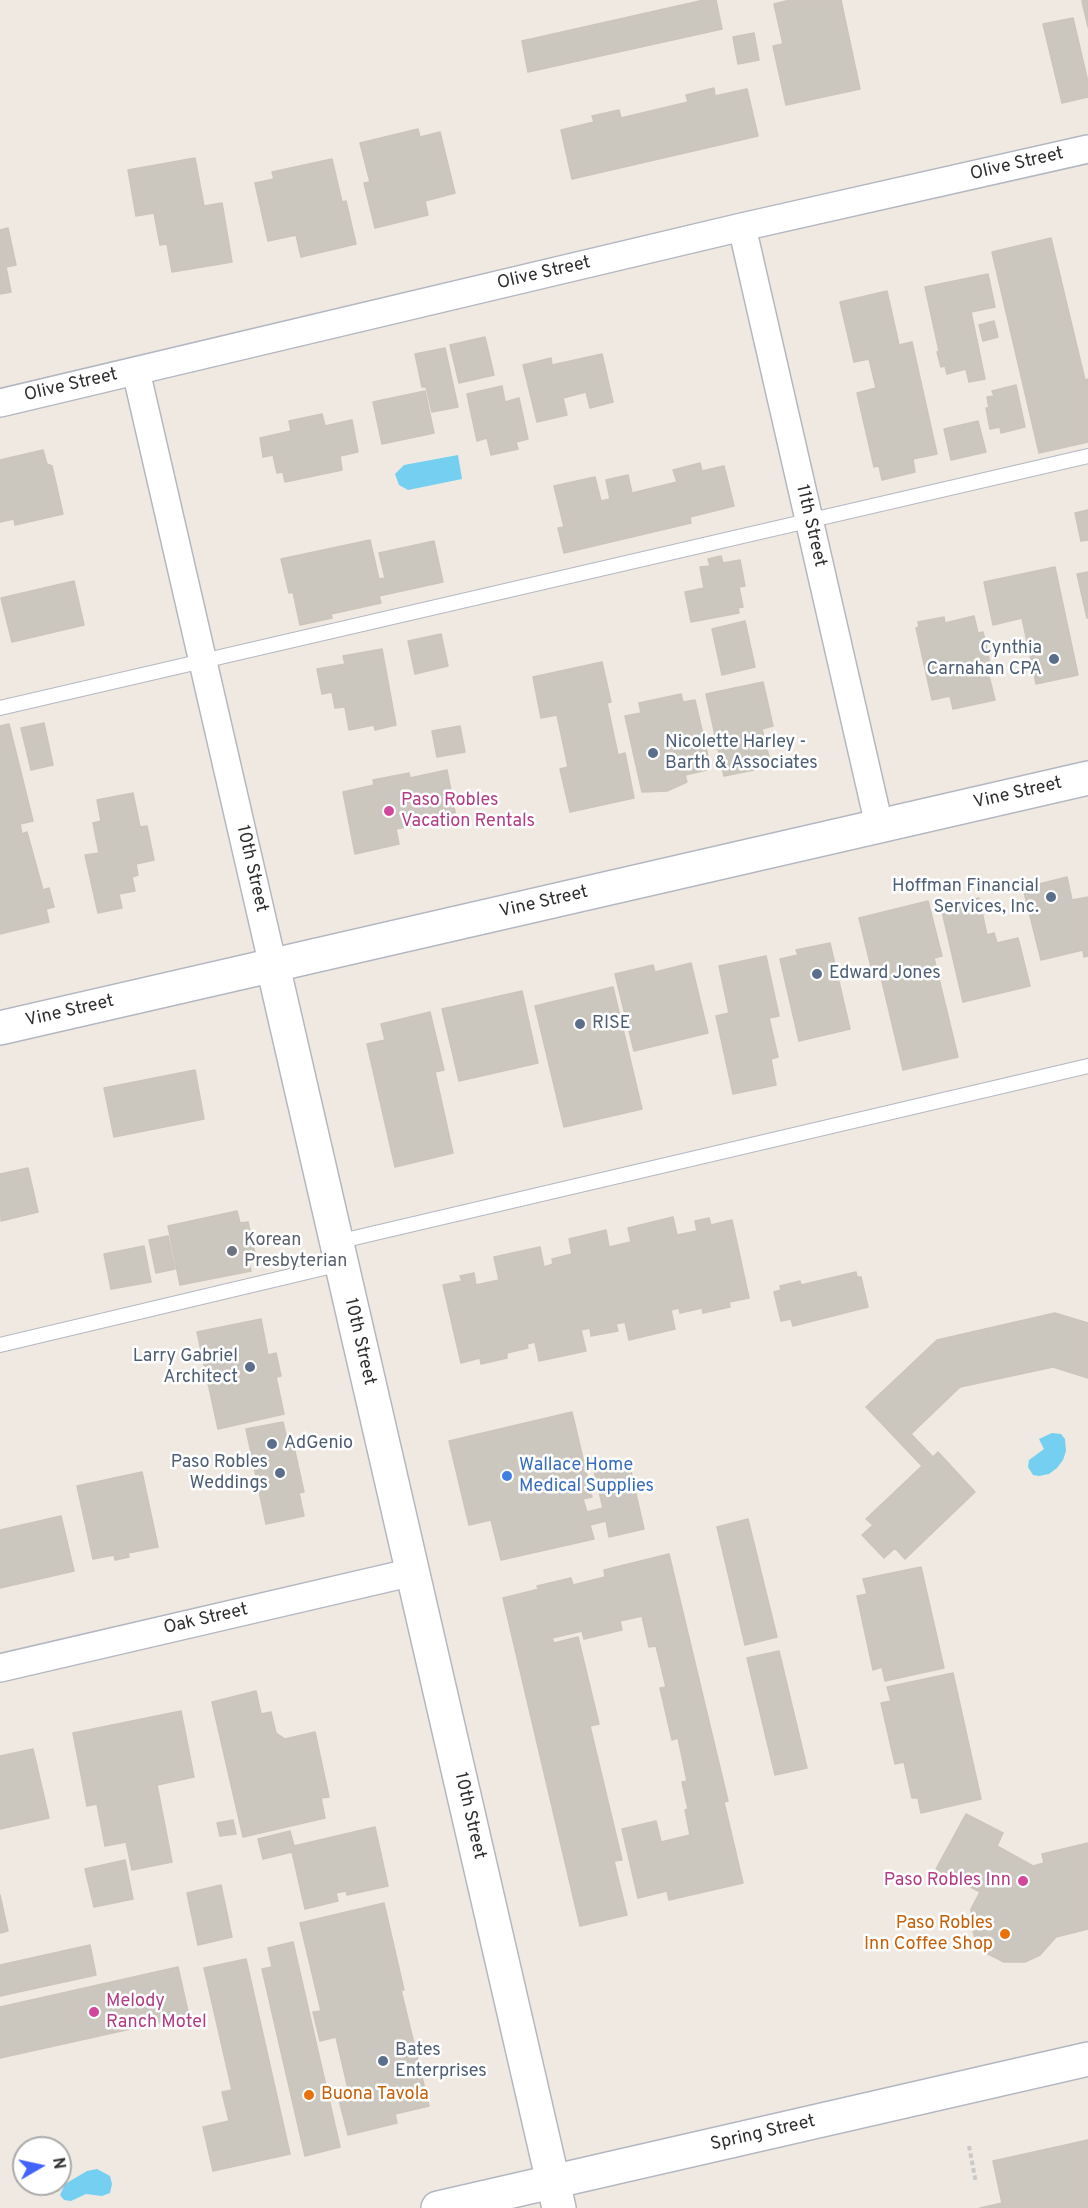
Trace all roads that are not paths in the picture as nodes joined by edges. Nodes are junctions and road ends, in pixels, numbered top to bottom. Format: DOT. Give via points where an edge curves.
graph roads {
  1 [pos="1088,149"];
  2 [pos="742,227"];
  3 [pos="136,371"];
  4 [pos="0,403"];
  5 [pos="1088,456"];
  6 [pos="808,520"];
  7 [pos="203,662"];
  8 [pos="0,708"];
  9 [pos="1088,777"];
  10 [pos="879,825"];
  11 [pos="273,966"];
  12 [pos="0,1028"];
  13 [pos="1088,1066"];
  14 [pos="339,1253"];
  15 [pos="0,1345"];
  16 [pos="413,1572"];
  17 [pos="0,1668"];
  18 [pos="1088,2059"];
  19 [pos="556,2195"];
  20 [pos="438,2208"];
  1 -- 2 [label="street, Olive Street"];
  2 -- 3 [label="street, Olive Street"];
  2 -- 6 [label="street, 11th Street"];
  3 -- 4 [label="street, Olive Street"];
  3 -- 7 [label="street, 10th Street"];
  5 -- 6 [label="lane"];
  6 -- 7 [label="lane"];
  6 -- 10 [label="street, 11th Street"];
  7 -- 8 [label="lane"];
  7 -- 11 [label="street, 10th Street"];
  9 -- 10 [label="street, Vine Street"];
  10 -- 11 [label="street, Vine Street"];
  11 -- 12 [label="street, Vine Street"];
  11 -- 14 [label="street, 10th Street"];
  13 -- 14 [label="lane"];
  14 -- 15 [label="lane"];
  14 -- 16 [label="street, 10th Street"];
  16 -- 17 [label="street, Oak Street"];
  16 -- 19 [label="street, 10th Street"];
  18 -- 19 [label="street, Spring Street"];
  19 -- 20 [label="street, Spring Street"];
}
